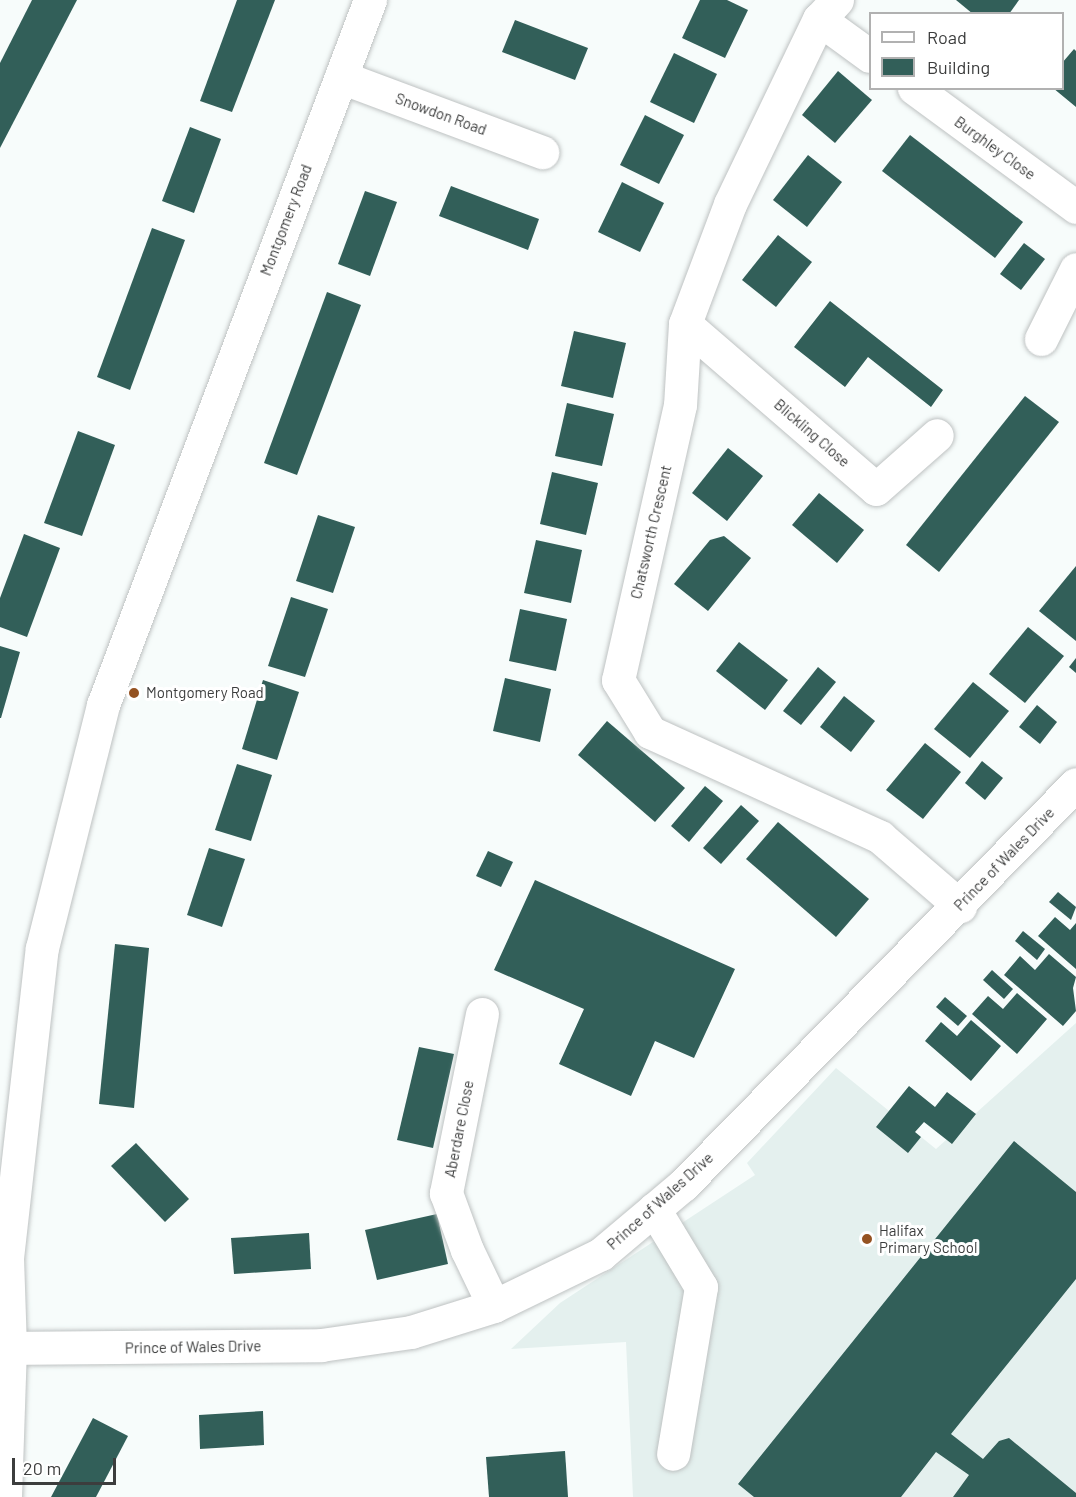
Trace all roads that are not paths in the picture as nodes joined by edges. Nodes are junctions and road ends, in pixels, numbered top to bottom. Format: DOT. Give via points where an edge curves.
graph roads {
  1 [pos="370,0"];
  2 [pos="828,9"];
  3 [pos="869,56"];
  4 [pos="341,77"];
  5 [pos="917,90"];
  6 [pos="542,152"];
  7 [pos="1076,207"];
  8 [pos="1076,269"];
  9 [pos="686,324"];
  10 [pos="1041,339"];
  11 [pos="938,435"];
  12 [pos="1076,784"];
  13 [pos="960,906"];
  14 [pos="482,1014"];
  15 [pos="654,1209"];
  16 [pos="494,1306"];
  17 [pos="5,1348"];
  18 [pos="673,1454"];
  19 [pos="5,1497"];
  1 -- 4 [label="street, Montgomery Road"];
  2 -- 3 [label="street"];
  2 -- 9 [label="street, Chatsworth Crescent" via="730,204"];
  4 -- 6 [label="street, Snowdon Road"];
  4 -- 17 [label="street, Montgomery Road" via="103,705 42,948 7,1258"];
  5 -- 7 [label="street, Burghley Close"];
  8 -- 10 [label="street"];
  9 -- 11 [label="street, Blickling Close" via="876,489"];
  9 -- 13 [label="street, Chatsworth Crescent" via="680,405 618,680 650,732 880,837"];
  12 -- 13 [label="street, Prince of Wales Drive"];
  13 -- 15 [label="street, Prince of Wales Drive" via="683,1185"];
  14 -- 16 [label="street, Aberdare Close" via="446,1193"];
  15 -- 16 [label="street, Prince of Wales Drive" via="601,1254"];
  15 -- 18 [label="street" via="701,1287"];
  16 -- 17 [label="street, Prince of Wales Drive" via="411,1332 321,1346"];
  17 -- 19 [label="street, Montgomery Road"];
}
